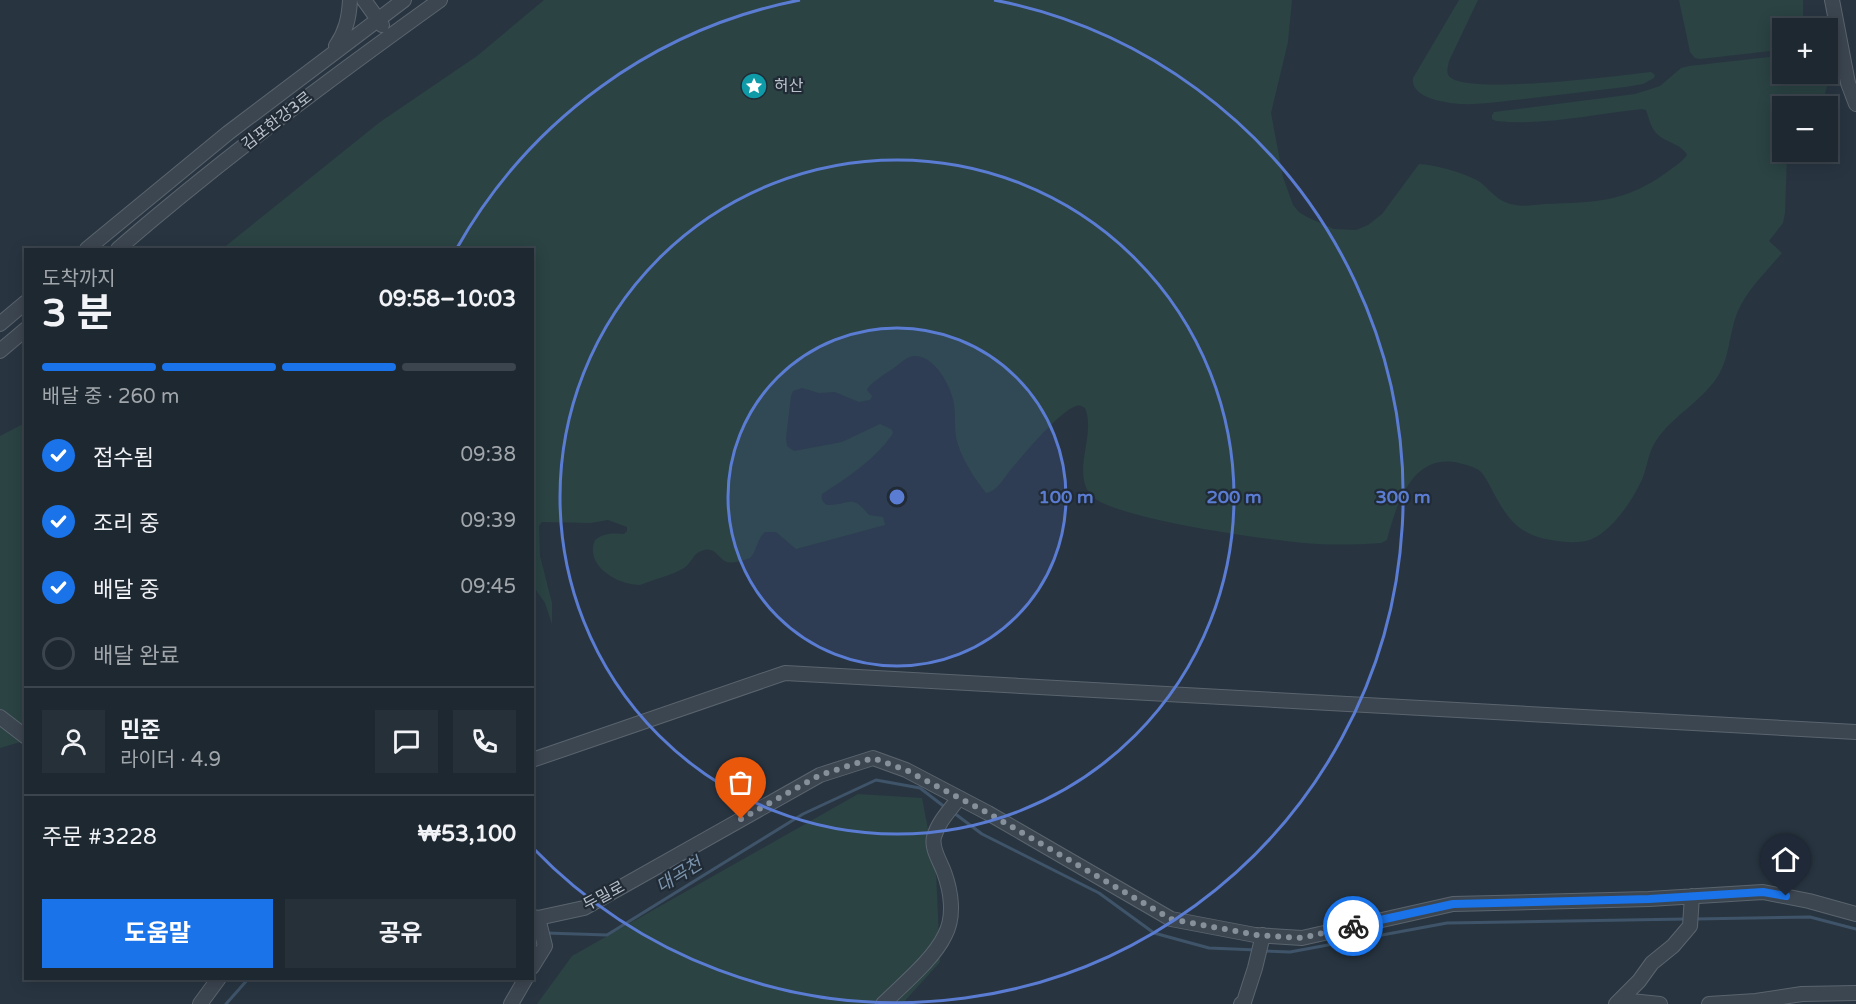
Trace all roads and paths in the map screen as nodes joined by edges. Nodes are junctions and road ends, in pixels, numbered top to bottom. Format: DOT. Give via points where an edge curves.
graph roads {
  1 [pos="350,0"];
  2 [pos="364,0"];
  3 [pos="440,0"];
  4 [pos="1832,0"];
  5 [pos="395,3"];
  6 [pos="378,20"];
  7 [pos="406,24"];
  8 [pos="390,36"];
  9 [pos="330,54"];
  10 [pos="1856,104"];
  11 [pos="88,248"];
  12 [pos="119,248"];
  13 [pos="24,304"];
  14 [pos="0,324"];
  15 [pos="24,331"];
  16 [pos="0,351"];
  17 [pos="0,717"];
  18 [pos="1856,732"];
  19 [pos="24,735"];
  20 [pos="534,759"];
  21 [pos="956,801"];
  22 [pos="1692,896"];
  23 [pos="1856,914"];
  24 [pos="537,920"];
  25 [pos="1262,939"];
  26 [pos="534,964"];
  27 [pos="218,980"];
  28 [pos="525,980"];
  29 [pos="1856,993"];
  30 [pos="1618,1002"];
  31 [pos="200,1004"];
  32 [pos="511,1004"];
  33 [pos="883,1004"];
  34 [pos="1241,1004"];
  35 [pos="1660,1004"];
  36 [pos="1709,1004"];
  1 -- 9 [label="street" via="344,33"];
  2 -- 6 [label="street"];
  3 -- 7 [label="street, 김포한강3로"];
  4 -- 10 [label="street" via="1848,83"];
  5 -- 6 [label="street, 김포한강3로"];
  5 -- 7 [label="street"];
  6 -- 8 [label="street"];
  6 -- 9 [label="street, 김포한강3로"];
  7 -- 8 [label="street, 김포한강3로"];
  8 -- 12 [label="street, 김포한강3로" via="242,148"];
  9 -- 11 [label="street, 김포한강3로"];
  13 -- 14 [label="street"];
  15 -- 16 [label="street"];
  17 -- 19 [label="street"];
  18 -- 20 [label="street" via="786,673"];
  21 -- 24 [label="street, 두밀로" via="906,770 873,758 820,775 584,908"];
  21 -- 25 [label="street, 두밀로" via="1171,919"];
  21 -- 33 [label="street" via="939,823 933,839 950,891 947,933"];
  22 -- 23 [label="street, 두밀로" via="1763,892"];
  22 -- 25 [label="street, 두밀로" via="1453,904 1302,938"];
  22 -- 30 [label="street" via="1690,926"];
  24 -- 26 [label="street" via="545,946"];
  25 -- 34 [label="street"];
  27 -- 31 [label="street"];
  28 -- 32 [label="street"];
  29 -- 36 [label="street" via="1802,994"];
  30 -- 35 [label="street"];
}
